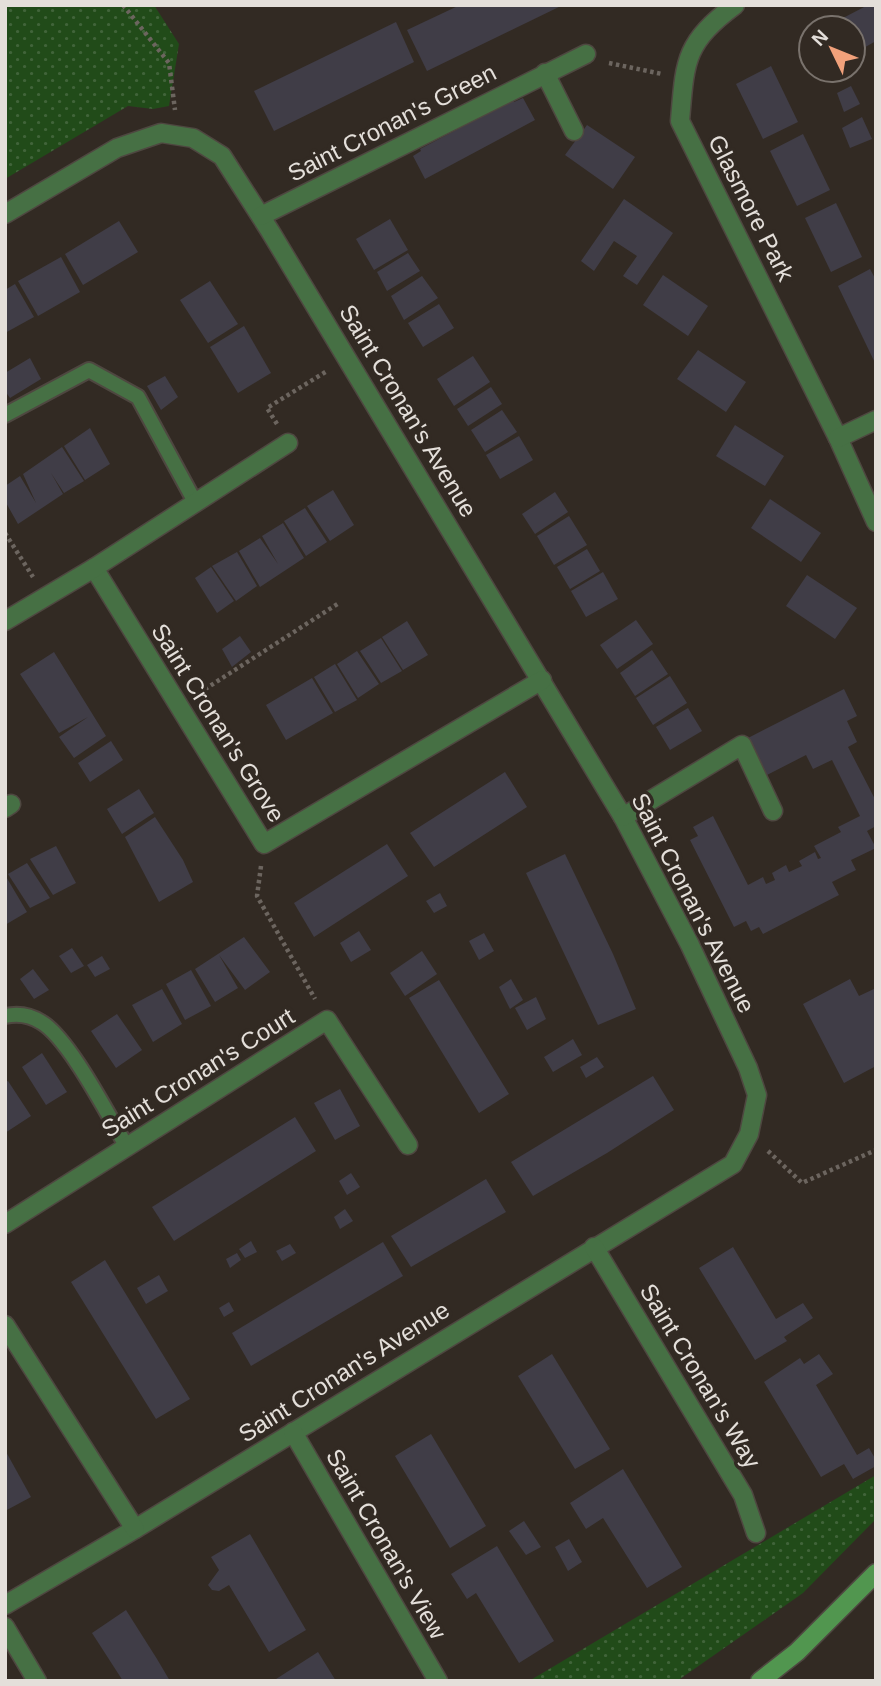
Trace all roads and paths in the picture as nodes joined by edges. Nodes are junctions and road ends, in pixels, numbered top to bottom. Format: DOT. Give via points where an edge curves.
graph roads {
  1 [pos="123,5"];
  2 [pos="735,5"];
  3 [pos="586,54"];
  4 [pos="545,73"];
  5 [pos="684,78"];
  6 [pos="574,131"];
  7 [pos="179,135"];
  8 [pos="5,214"];
  9 [pos="261,216"];
  10 [pos="331,368"];
  11 [pos="5,415"];
  12 [pos="876,420"];
  13 [pos="838,438"];
  14 [pos="288,443"];
  15 [pos="195,502"];
  16 [pos="876,522"];
  17 [pos="5,533"];
  18 [pos="94,568"];
  19 [pos="46,596"];
  20 [pos="340,603"];
  21 [pos="5,621"];
  22 [pos="542,680"];
  23 [pos="178,705"];
  24 [pos="773,811"];
  25 [pos="623,817"];
  26 [pos="264,844"];
  27 [pos="5,1016"];
  28 [pos="327,1020"];
  29 [pos="749,1134"];
  30 [pos="408,1144"];
  31 [pos="127,1147"];
  32 [pos="876,1150"];
  33 [pos="5,1224"];
  34 [pos="594,1247"];
  35 [pos="5,1325"];
  36 [pos="293,1432"];
  37 [pos="135,1529"];
  38 [pos="756,1533"];
  39 [pos="876,1573"];
  40 [pos="5,1605"];
  41 [pos="5,1627"];
  42 [pos="37,1681"];
  43 [pos="438,1681"];
  44 [pos="760,1681"];
  1 -- 7 [label="path" via="169,63"];
  2 -- 5 [label="street, Glasmore Park" via="699,36"];
  3 -- 4 [label="street, Saint Cronan's Green"];
  3 -- 5 [label="path" via="617,66"];
  4 -- 6 [label="street"];
  4 -- 9 [label="street, Saint Cronan's Green"];
  5 -- 13 [label="street, Glasmore Park" via="680,121"];
  7 -- 8 [label="street, Saint Cronan's Avenue" via="162,133 117,148"];
  7 -- 9 [label="street, Saint Cronan's Avenue" via="222,156"];
  9 -- 22 [label="street, Saint Cronan's Avenue"];
  10 -- 14 [label="path" via="267,408"];
  11 -- 15 [label="lane" via="89,369 138,397"];
  12 -- 13 [label="street"];
  13 -- 16 [label="street, Glasmore Park"];
  14 -- 15 [label="street"];
  15 -- 18 [label="street"];
  17 -- 19 [label="path"];
  18 -- 19 [label="street"];
  18 -- 23 [label="street, Saint Cronan's Grove"];
  19 -- 21 [label="street"];
  20 -- 23 [label="path"];
  22 -- 25 [label="street, Saint Cronan's Avenue"];
  22 -- 26 [label="street, Saint Cronan's Grove"];
  23 -- 26 [label="street, Saint Cronan's Grove"];
  24 -- 25 [label="street" via="742,746"];
  25 -- 29 [label="street, Saint Cronan's Avenue" via="748,1068 757,1095"];
  26 -- 28 [label="path" via="257,896"];
  27 -- 31 [label="lane" via="18,1013 43,1023 69,1051"];
  28 -- 30 [label="street, Saint Cronan's Court"];
  28 -- 31 [label="street, Saint Cronan's Court"];
  29 -- 32 [label="path" via="802,1183"];
  29 -- 34 [label="street, Saint Cronan's Avenue" via="733,1164"];
  31 -- 33 [label="street, Saint Cronan's Court"];
  34 -- 36 [label="street, Saint Cronan's Avenue"];
  34 -- 38 [label="street, Saint Cronan's Way" via="743,1495"];
  35 -- 37 [label="street"];
  36 -- 37 [label="street, Saint Cronan's Avenue"];
  36 -- 43 [label="street, Saint Cronan's View"];
  37 -- 40 [label="street, Saint Cronan's Avenue"];
  39 -- 44 [label="street" via="797,1652"];
  41 -- 42 [label="street"];
}
